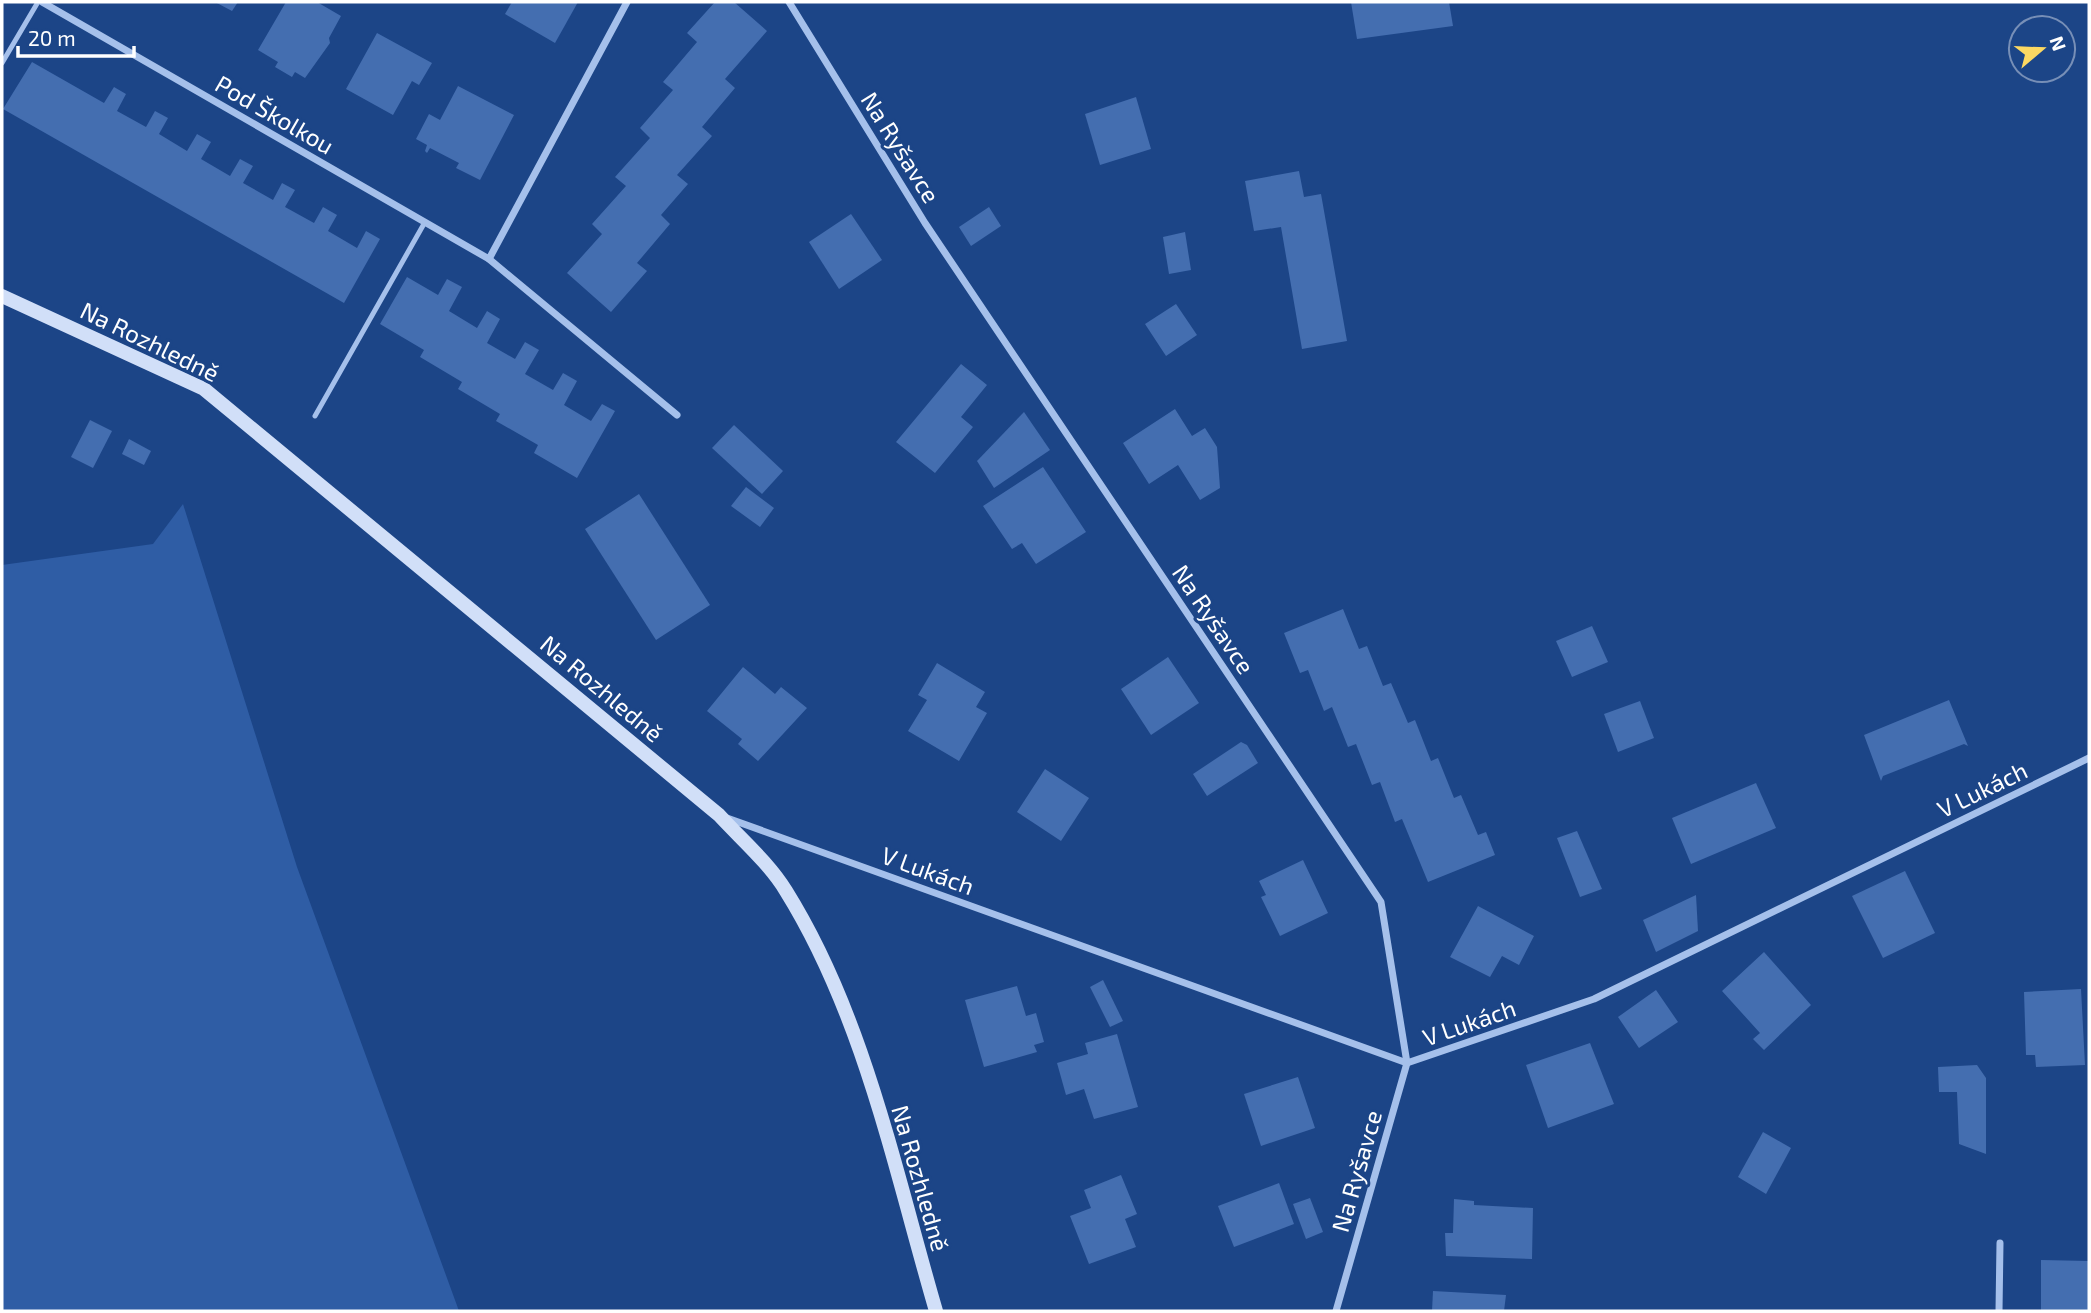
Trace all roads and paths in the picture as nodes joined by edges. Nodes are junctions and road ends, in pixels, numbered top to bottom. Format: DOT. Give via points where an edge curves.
graph roads {
  1 [pos="40,2"];
  2 [pos="626,2"];
  3 [pos="789,2"];
  4 [pos="2,62"];
  5 [pos="425,222"];
  6 [pos="489,259"];
  7 [pos="2,296"];
  8 [pos="315,415"];
  9 [pos="677,415"];
  10 [pos="2089,758"];
  11 [pos="719,815"];
  12 [pos="1407,1063"];
  13 [pos="2000,1242"];
  14 [pos="936,1311"];
  15 [pos="1336,1311"];
  16 [pos="1999,1311"];
  1 -- 4 [label="lane"];
  1 -- 5 [label="street, Pod Školkou"];
  2 -- 6 [label="street"];
  3 -- 12 [label="street, Na Ryšavce" via="925,223 1381,902"];
  5 -- 6 [label="street, Pod Školkou"];
  5 -- 8 [label="lane"];
  6 -- 9 [label="street, Pod Školkou"];
  7 -- 11 [label="street, Na Rozhledně" via="204,389"];
  10 -- 12 [label="street, V Lukách" via="1594,999"];
  11 -- 12 [label="street, V Lukách"];
  11 -- 14 [label="street, Na Rozhledně" via="785,888 824,957 856,1038"];
  12 -- 15 [label="street, Na Ryšavce"];
  13 -- 16 [label="street"];
}
